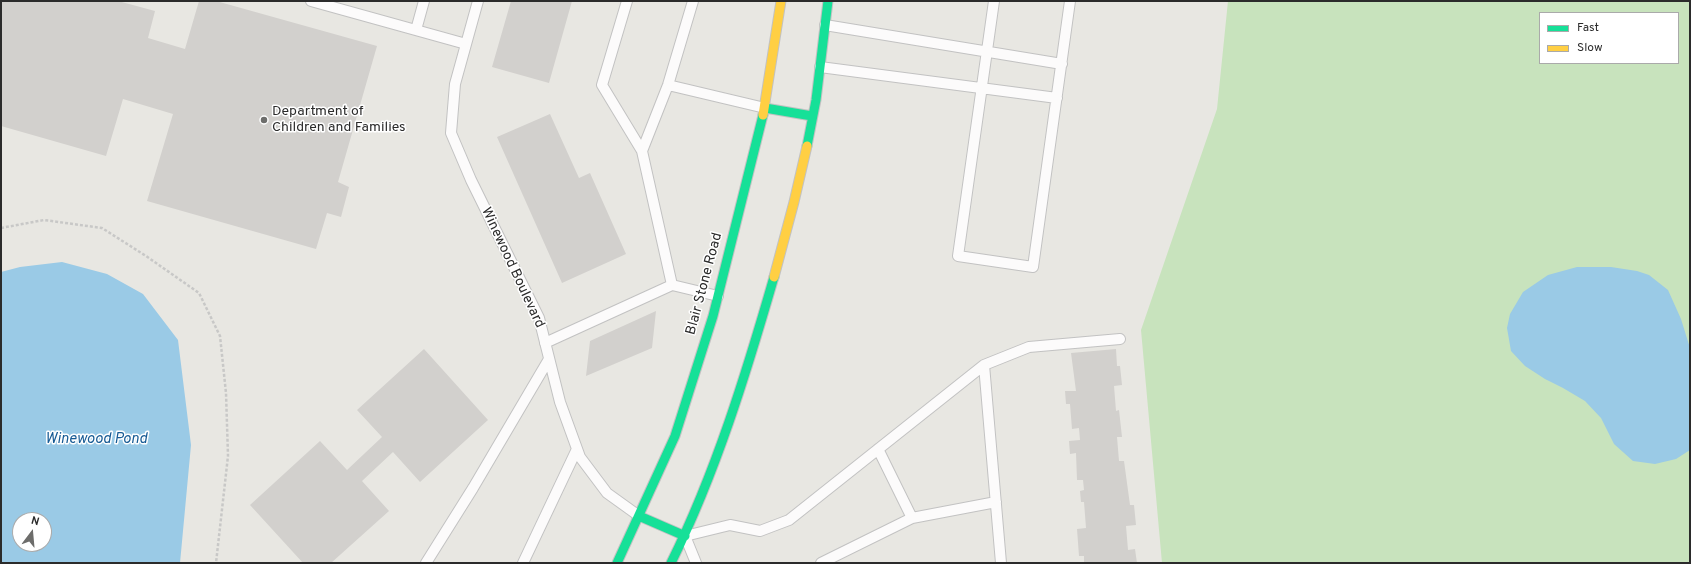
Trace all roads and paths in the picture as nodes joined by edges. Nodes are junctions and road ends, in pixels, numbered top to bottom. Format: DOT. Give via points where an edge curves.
graph roads {
  1 [pos="311,1"];
  2 [pos="424,1"];
  3 [pos="478,1"];
  4 [pos="627,1"];
  5 [pos="693,1"];
  6 [pos="781,1"];
  7 [pos="828,1"];
  8 [pos="994,1"];
  9 [pos="1070,1"];
  10 [pos="825,25"];
  11 [pos="416,30"];
  12 [pos="466,44"];
  13 [pos="987,52"];
  14 [pos="1062,64"];
  15 [pos="820,67"];
  16 [pos="668,85"];
  17 [pos="981,88"];
  18 [pos="1057,98"];
  19 [pos="764,108"];
  20 [pos="812,116"];
  21 [pos="642,151"];
  22 [pos="1,228"];
  23 [pos="672,285"];
  24 [pos="718,296"];
  25 [pos="1120,339"];
  26 [pos="545,343"];
  27 [pos="549,359"];
  28 [pos="984,365"];
  29 [pos="577,449"];
  30 [pos="878,449"];
  31 [pos="996,502"];
  32 [pos="639,516"];
  33 [pos="912,518"];
  34 [pos="685,536"];
  35 [pos="216,563"];
  36 [pos="426,563"];
  37 [pos="523,563"];
  38 [pos="617,563"];
  39 [pos="671,563"];
  40 [pos="696,563"];
  41 [pos="822,563"];
  42 [pos="1001,563"];
  1 -- 11 [label="lane"];
  2 -- 11 [label="lane"];
  3 -- 12 [label="lane, Winewood Boulevard"];
  4 -- 21 [label="lane" via="602,85"];
  5 -- 16 [label="lane"];
  6 -- 19 [label="main road, Blair Stone Road"];
  7 -- 10 [label="main road"];
  8 -- 13 [label="lane"];
  9 -- 14 [label="lane"];
  10 -- 13 [label="lane"];
  10 -- 15 [label="main road"];
  11 -- 12 [label="lane"];
  12 -- 26 [label="lane, Winewood Boulevard" via="455,84 451,133 471,180 539,318"];
  13 -- 14 [label="lane"];
  13 -- 17 [label="lane"];
  14 -- 18 [label="lane"];
  15 -- 17 [label="lane"];
  15 -- 20 [label="main road"];
  16 -- 19 [label="lane"];
  16 -- 21 [label="lane"];
  17 -- 18 [label="lane"];
  17 -- 18 [label="lane" via="958,256 1033,267"];
  19 -- 20 [label="main road"];
  19 -- 24 [label="main road, Blair Stone Road"];
  20 -- 34 [label="main road" via="798,187 770,293 721,447"];
  21 -- 23 [label="lane"];
  22 -- 35 [label="path" via="44,220 102,228 199,292 220,336 226,393 228,456"];
  23 -- 24 [label="lane"];
  23 -- 26 [label="lane"];
  24 -- 32 [label="main road, Blair Stone Road" via="674,436"];
  25 -- 28 [label="lane" via="1029,347"];
  26 -- 27 [label="lane, Winewood Boulevard"];
  27 -- 29 [label="lane, Winewood Boulevard" via="560,402"];
  27 -- 36 [label="lane"];
  28 -- 30 [label="lane"];
  28 -- 31 [label="lane"];
  29 -- 32 [label="lane, Winewood Boulevard" via="607,494"];
  29 -- 37 [label="lane"];
  30 -- 33 [label="lane"];
  30 -- 34 [label="lane" via="789,520 760,531 730,525"];
  31 -- 33 [label="lane"];
  31 -- 42 [label="lane"];
  32 -- 34 [label="main road"];
  32 -- 38 [label="main road, Blair Stone Road"];
  33 -- 41 [label="lane"];
  34 -- 39 [label="main road"];
  34 -- 40 [label="lane"];
}
